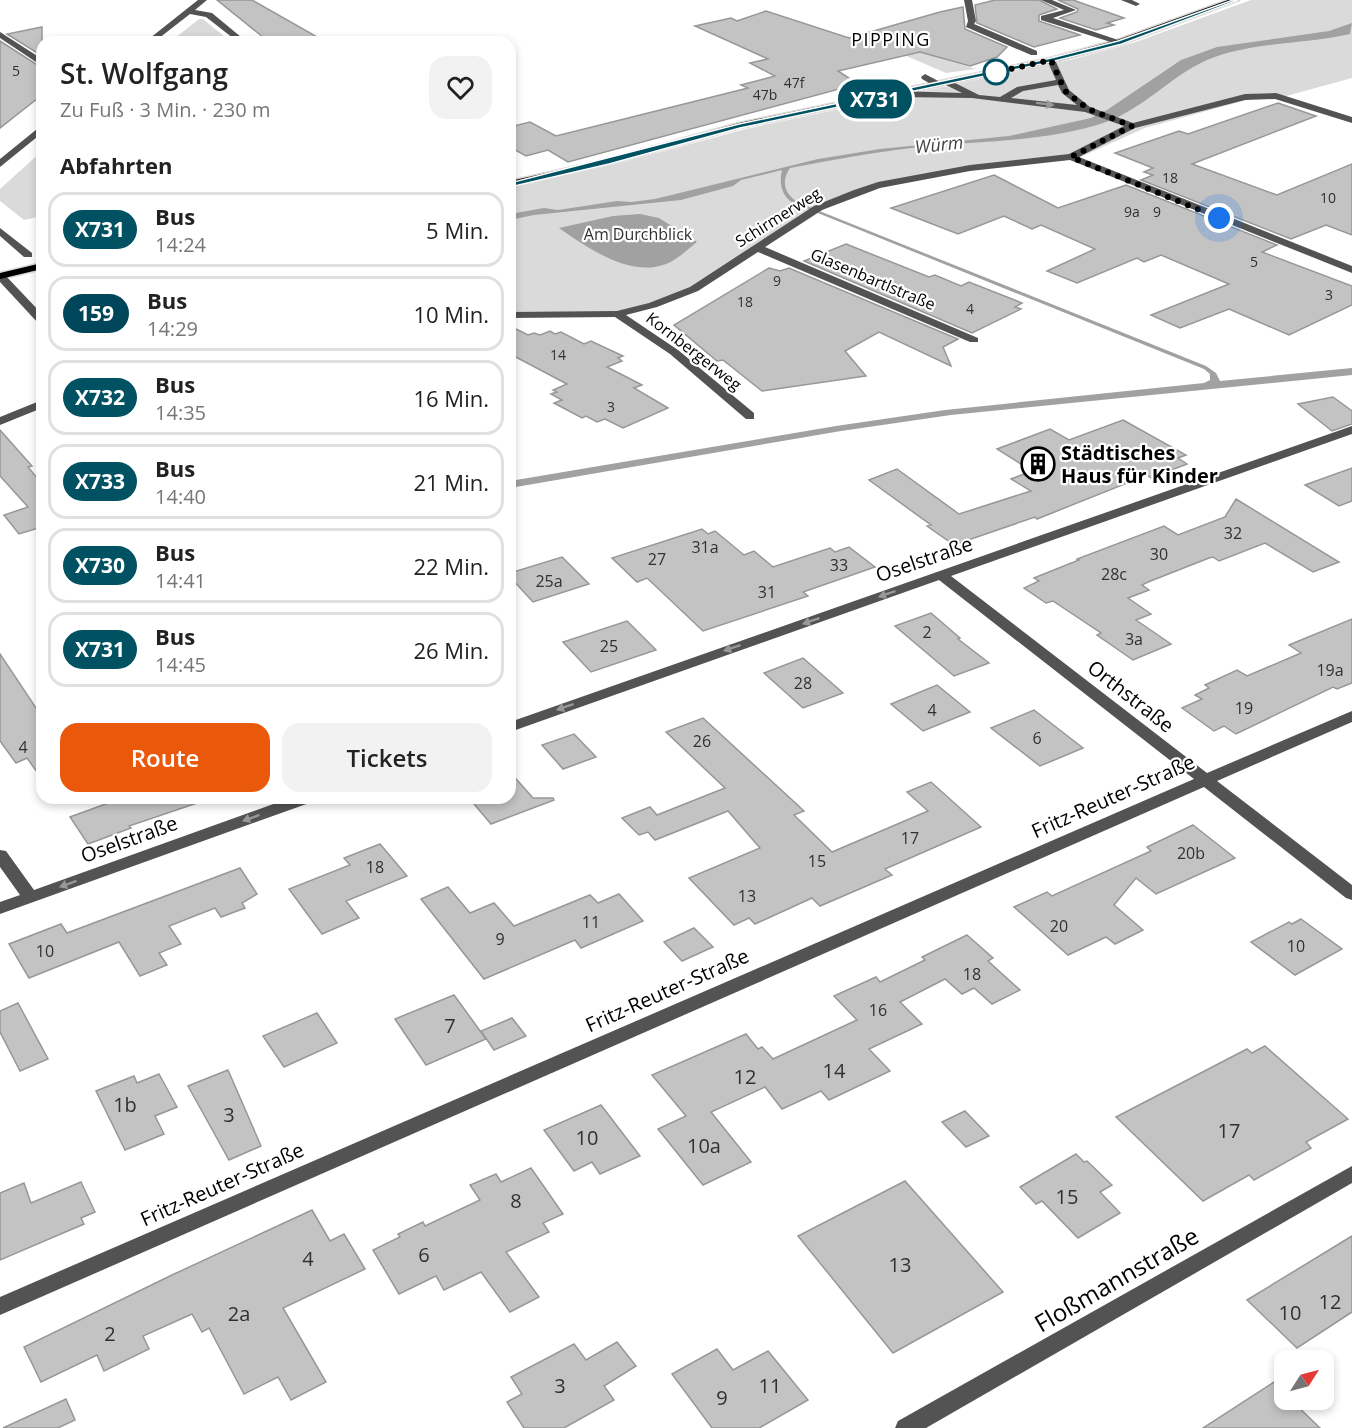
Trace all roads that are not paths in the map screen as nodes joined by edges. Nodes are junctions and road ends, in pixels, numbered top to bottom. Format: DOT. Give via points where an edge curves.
graph roads {
  1 [pos="203,0"];
  2 [pos="968,0"];
  3 [pos="1045,0"];
  4 [pos="1125,0"];
  5 [pos="1235,0"];
  6 [pos="1221,2"];
  7 [pos="1136,4"];
  8 [pos="188,11"];
  9 [pos="0,34"];
  10 [pos="157,36"];
  11 [pos="235,36"];
  12 [pos="1120,42"];
  13 [pos="1034,53"];
  14 [pos="36,59"];
  15 [pos="1051,60"];
  16 [pos="926,77"];
  17 [pos="1061,82"];
  18 [pos="944,84"];
  19 [pos="898,94"];
  20 [pos="976,97"];
  21 [pos="1003,99"];
  22 [pos="1088,109"];
  23 [pos="1352,120"];
  24 [pos="1132,126"];
  25 [pos="36,134"];
  26 [pos="1071,157"];
  27 [pos="0,164"];
  28 [pos="516,183"];
  29 [pos="0,231"];
  30 [pos="759,248"];
  31 [pos="28,255"];
  32 [pos="36,267"];
  33 [pos="1352,270"];
  34 [pos="0,276"];
  35 [pos="616,314"];
  36 [pos="36,315"];
  37 [pos="516,315"];
  38 [pos="974,340"];
  39 [pos="36,406"];
  40 [pos="750,417"];
  41 [pos="0,421"];
  42 [pos="1352,430"];
  43 [pos="941,575"];
  44 [pos="1352,716"];
  45 [pos="516,724"];
  46 [pos="1204,780"];
  47 [pos="289,804"];
  48 [pos="0,855"];
  49 [pos="1352,894"];
  50 [pos="31,897"];
  51 [pos="0,908"];
  52 [pos="1352,1174"];
  53 [pos="0,1306"];
  54 [pos="906,1428"];
  1 -- 8 [label="street"];
  2 -- 13 [label="street" via="972,21 969,25"];
  3 -- 12 [label="street" via="1072,10 1044,18"];
  4 -- 7 [label="street"];
  5 -- 6 [label="main road"];
  6 -- 12 [label="main road"];
  8 -- 10 [label="street"];
  8 -- 11 [label="street" via="209,15"];
  9 -- 14 [label="street"];
  12 -- 15 [label="main road"];
  15 -- 17 [label="street"];
  15 -- 18 [label="main road"];
  16 -- 18 [label="street"];
  17 -- 21 [label="street" via="1020,89"];
  17 -- 22 [label="street" via="1065,91"];
  18 -- 19 [label="main road"];
  18 -- 20 [label="street"];
  19 -- 20 [label="street"];
  19 -- 28 [label="main road" via="739,126"];
  20 -- 21 [label="street"];
  21 -- 22 [label="street, one-way"];
  22 -- 24 [label="street"];
  23 -- 24 [label="street, Schirmerweg" via="1276,96 1245,97"];
  24 -- 26 [label="street, Schirmerweg"];
  25 -- 27 [label="street"];
  26 -- 30 [label="street, Schirmerweg" via="970,168 878,185 819,208"];
  26 -- 33 [label="street"];
  29 -- 31 [label="street"];
  30 -- 35 [label="street, Schirmerweg" via="694,289"];
  30 -- 38 [label="street, Glasenbartlstraße"];
  32 -- 34 [label="main road"];
  34 -- 36 [label="street"];
  35 -- 37 [label="street, Schirmerweg"];
  35 -- 40 [label="street, Kornbergerweg" via="674,352"];
  39 -- 41 [label="street"];
  42 -- 43 [label="street, Oselstraße"];
  43 -- 45 [label="street, Oselstraße, one-way"];
  43 -- 46 [label="street, Orthstraße"];
  44 -- 46 [label="street, Fritz-Reuter-Straße"];
  46 -- 49 [label="street, Orthstraße"];
  46 -- 53 [label="street, Fritz-Reuter-Straße"];
  47 -- 50 [label="street, Oselstraße, one-way"];
  48 -- 50 [label="street"];
  50 -- 51 [label="street, Oselstraße"];
  52 -- 54 [label="street, Floßmannstraße"];
}
